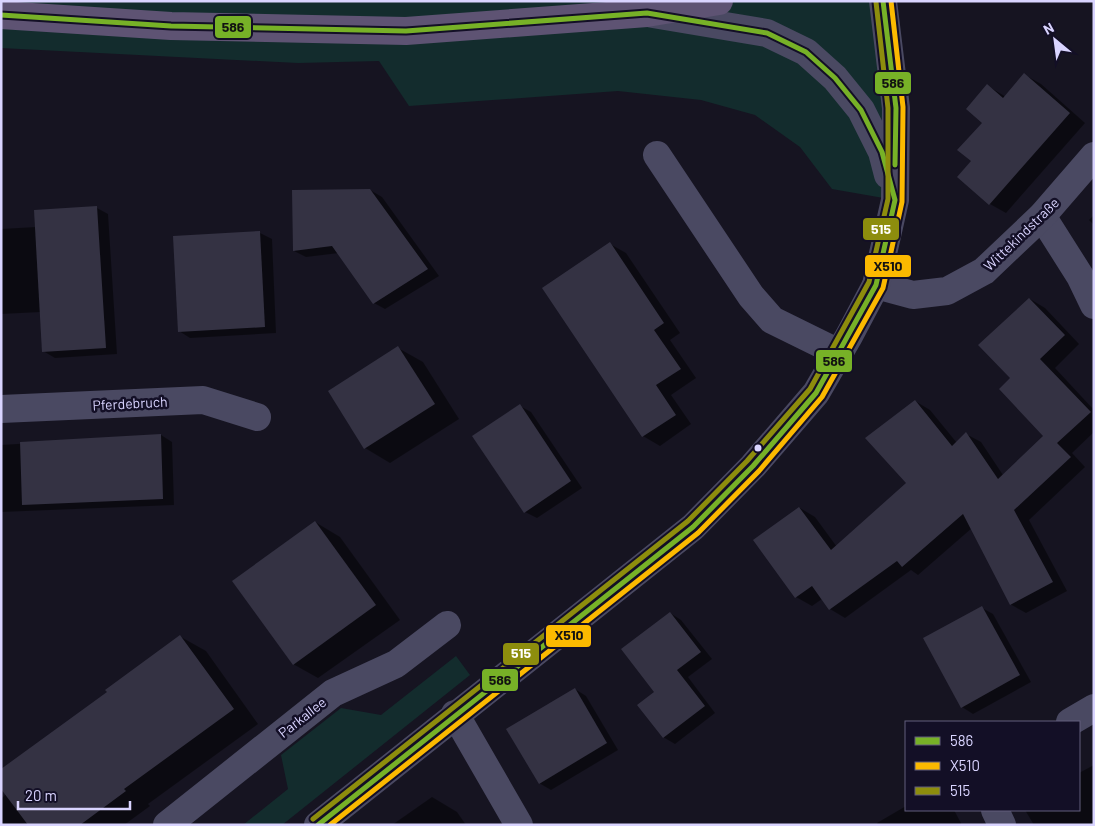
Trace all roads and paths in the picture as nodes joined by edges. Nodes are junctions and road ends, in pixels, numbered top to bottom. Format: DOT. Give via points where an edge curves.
graph roads {
  1 [pos="719,1"];
  2 [pos="883,1"];
  3 [pos="647,13"];
  4 [pos="1,15"];
  5 [pos="657,155"];
  6 [pos="1094,156"];
  7 [pos="895,200"];
  8 [pos="1042,216"];
  9 [pos="876,285"];
  10 [pos="1094,305"];
  11 [pos="839,354"];
  12 [pos="1,409"];
  13 [pos="257,417"];
  14 [pos="447,625"];
  15 [pos="1094,708"];
  16 [pos="456,714"];
  17 [pos="1072,721"];
  18 [pos="995,811"];
  19 [pos="167,825"];
  20 [pos="318,825"];
  21 [pos="519,825"];
  22 [pos="1002,825"];
  1 -- 3 [label="main road"];
  2 -- 7 [label="street" via="896,108"];
  3 -- 4 [label="main road" via="406,31 171,26"];
  3 -- 7 [label="street" via="768,33 806,52 835,78 861,110 882,152"];
  5 -- 11 [label="street" via="751,296 772,320"];
  6 -- 8 [label="street, Wittekindstraße"];
  7 -- 9 [label="street"];
  8 -- 9 [label="street, Wittekindstraße" via="984,271 947,291 913,294"];
  8 -- 10 [label="street" via="1080,276"];
  9 -- 11 [label="street"];
  11 -- 16 [label="street" via="816,393 753,466 693,527"];
  12 -- 13 [label="street, Pferdebruch" via="203,400"];
  14 -- 19 [label="street, Parkallee" via="396,664 333,693"];
  15 -- 17 [label="street"];
  16 -- 20 [label="street"];
  16 -- 21 [label="street"];
  18 -- 22 [label="street"];
}
